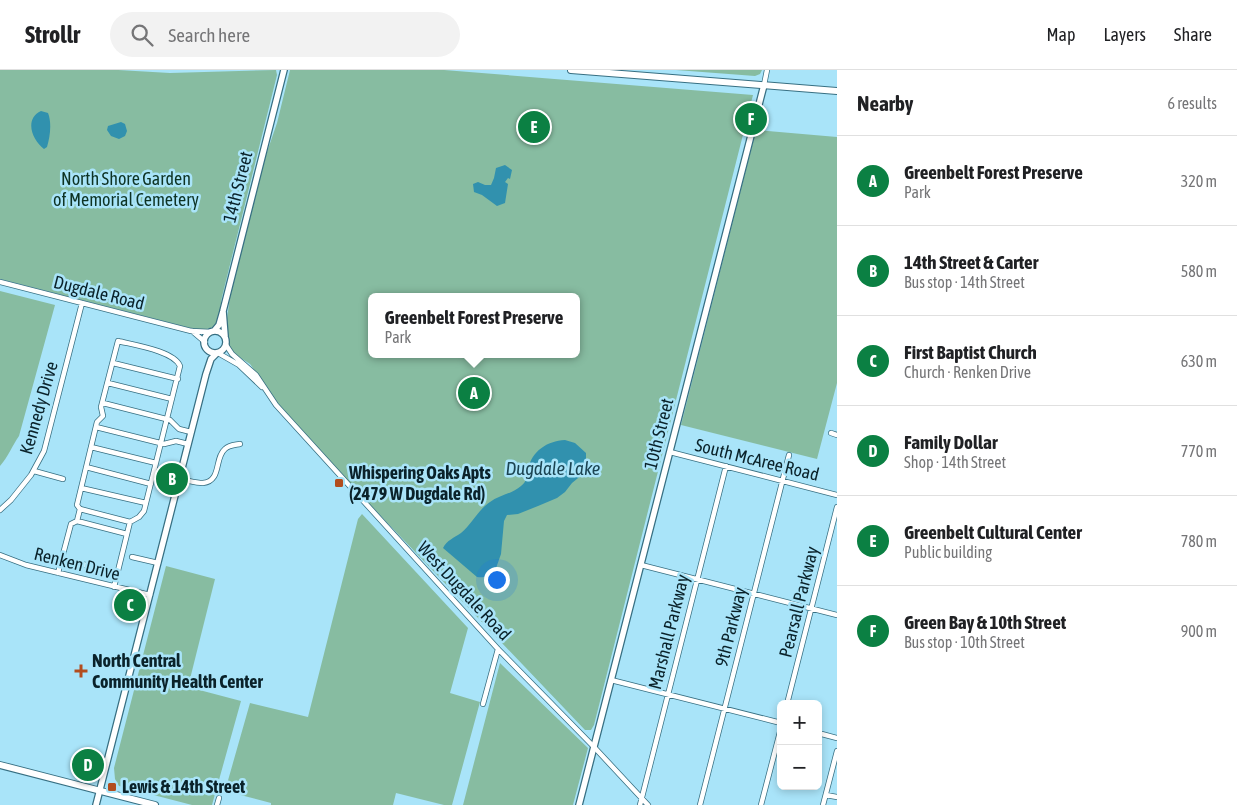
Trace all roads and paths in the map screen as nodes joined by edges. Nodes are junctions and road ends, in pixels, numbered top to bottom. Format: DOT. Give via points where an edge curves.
graph roads {
  1 [pos="284,70"];
  2 [pos="571,70"];
  3 [pos="767,70"];
  4 [pos="764,85"];
  5 [pos="837,90"];
  6 [pos="0,282"];
  7 [pos="82,303"];
  8 [pos="223,311"];
  9 [pos="191,331"];
  10 [pos="213,332"];
  11 [pos="225,337"];
  12 [pos="206,345"];
  13 [pos="226,345"];
  14 [pos="218,353"];
  15 [pos="113,363"];
  16 [pos="206,374"];
  17 [pos="178,379"];
  18 [pos="108,383"];
  19 [pos="266,391"];
  20 [pos="172,399"];
  21 [pos="102,403"];
  22 [pos="167,419"];
  23 [pos="96,427"];
  24 [pos="191,432"];
  25 [pos="831,433"];
  26 [pos="837,435"];
  27 [pos="161,444"];
  28 [pos="188,444"];
  29 [pos="240,444"];
  30 [pos="91,447"];
  31 [pos="670,452"];
  32 [pos="789,455"];
  33 [pos="156,463"];
  34 [pos="726,466"];
  35 [pos="86,467"];
  36 [pos="34,471"];
  37 [pos="64,479"];
  38 [pos="179,479"];
  39 [pos="783,481"];
  40 [pos="151,484"];
  41 [pos="81,488"];
  42 [pos="837,495"];
  43 [pos="146,503"];
  44 [pos="837,507"];
  45 [pos="80,509"];
  46 [pos="0,510"];
  47 [pos="77,521"];
  48 [pos="130,522"];
  49 [pos="127,534"];
  50 [pos="0,555"];
  51 [pos="132,557"];
  52 [pos="62,559"];
  53 [pos="158,563"];
  54 [pos="641,565"];
  55 [pos="58,573"];
  56 [pos="118,573"];
  57 [pos="697,579"];
  58 [pos="114,587"];
  59 [pos="754,594"];
  60 [pos="150,595"];
  61 [pos="811,608"];
  62 [pos="837,615"];
  63 [pos="498,649"];
  64 [pos="611,680"];
  65 [pos="668,694"];
  66 [pos="788,700"];
  67 [pos="483,704"];
  68 [pos="724,709"];
  69 [pos="777,722"];
  70 [pos="822,734"];
  71 [pos="837,738"];
  72 [pos="777,743"];
  73 [pos="594,747"];
  74 [pos="837,751"];
  75 [pos="0,765"];
  76 [pos="100,791"];
  77 [pos="826,794"];
  78 [pos="837,797"];
  79 [pos="219,798"];
  80 [pos="641,798"];
  81 [pos="96,805"];
  82 [pos="155,805"];
  83 [pos="217,805"];
  84 [pos="579,805"];
  85 [pos="640,805"];
  86 [pos="648,805"];
  87 [pos="700,805"];
  88 [pos="761,805"];
  89 [pos="823,805"];
  1 -- 8 [label="street, 14th Street"];
  2 -- 4 [label="main road"];
  3 -- 4 [label="street, 10th Street"];
  4 -- 5 [label="main road"];
  4 -- 31 [label="street, 10th Street"];
  6 -- 7 [label="street, Dugdale Road"];
  7 -- 9 [label="street, Dugdale Road"];
  7 -- 36 [label="street, Kennedy Drive" via="48,438"];
  8 -- 10 [label="street, 14th Street"];
  8 -- 11 [label="street, 14th Street"];
  9 -- 10 [label="street"];
  9 -- 12 [label="street"];
  10 -- 11 [label="street" via="220,332"];
  10 -- 12 [label="street" via="207,336"];
  11 -- 13 [label="street"];
  12 -- 14 [label="street" via="211,352"];
  12 -- 16 [label="street"];
  13 -- 14 [label="street"];
  13 -- 19 [label="street" via="256,375"];
  14 -- 16 [label="street" via="211,359"];
  14 -- 19 [label="street" via="239,365"];
  15 -- 17 [label="street"];
  15 -- 17 [label="street" via="118,341 173,357 180,366"];
  15 -- 18 [label="street"];
  16 -- 24 [label="street"];
  17 -- 20 [label="street"];
  18 -- 20 [label="street"];
  18 -- 21 [label="street"];
  19 -- 63 [label="street, West Dugdale Road"];
  20 -- 22 [label="street"];
  21 -- 22 [label="street"];
  21 -- 23 [label="street" via="103,416"];
  22 -- 24 [label="street" via="179,429"];
  22 -- 27 [label="street"];
  23 -- 27 [label="street"];
  23 -- 30 [label="street"];
  24 -- 28 [label="street"];
  25 -- 26 [label="street"];
  27 -- 28 [label="street" via="176,441"];
  27 -- 33 [label="street"];
  28 -- 38 [label="street"];
  29 -- 38 [label="street" via="223,451 214,476 208,482"];
  30 -- 33 [label="street"];
  30 -- 35 [label="street"];
  31 -- 34 [label="street, South McAree Road"];
  31 -- 54 [label="street, 10th Street"];
  32 -- 39 [label="street, 9th Parkway"];
  33 -- 40 [label="street"];
  34 -- 39 [label="street, South McAree Road"];
  34 -- 57 [label="street, Marshall Parkway"];
  35 -- 40 [label="street"];
  35 -- 41 [label="street"];
  36 -- 37 [label="street"];
  36 -- 46 [label="street, Kennedy Drive"];
  38 -- 53 [label="street"];
  39 -- 42 [label="street, South McAree Road"];
  39 -- 59 [label="street, 9th Parkway"];
  40 -- 43 [label="street"];
  41 -- 43 [label="street"];
  41 -- 45 [label="street" via="77,503"];
  43 -- 48 [label="street" via="142,514"];
  44 -- 61 [label="street, Pearsall Parkway"];
  45 -- 47 [label="street"];
  45 -- 48 [label="street"];
  47 -- 49 [label="street"];
  47 -- 52 [label="street" via="71,524"];
  48 -- 49 [label="street"];
  49 -- 56 [label="street"];
  50 -- 55 [label="street, Renken Drive"];
  51 -- 53 [label="street"];
  52 -- 55 [label="street"];
  52 -- 56 [label="street"];
  53 -- 60 [label="street"];
  54 -- 57 [label="street"];
  54 -- 64 [label="street, 10th Street"];
  55 -- 58 [label="street, Renken Drive"];
  56 -- 58 [label="street"];
  57 -- 59 [label="street"];
  57 -- 65 [label="street, Marshall Parkway"];
  58 -- 60 [label="street, Renken Drive"];
  59 -- 61 [label="street"];
  59 -- 68 [label="street, 9th Parkway"];
  60 -- 76 [label="street"];
  61 -- 62 [label="street"];
  61 -- 66 [label="street, Pearsall Parkway"];
  63 -- 67 [label="street"];
  63 -- 73 [label="street, West Dugdale Road"];
  64 -- 65 [label="street"];
  64 -- 73 [label="street, 10th Street"];
  65 -- 68 [label="street"];
  65 -- 80 [label="street, Marshall Parkway"];
  68 -- 69 [label="street"];
  68 -- 87 [label="street, 9th Parkway"];
  70 -- 71 [label="street"];
  72 -- 88 [label="street"];
  73 -- 80 [label="street, West Dugdale Road"];
  73 -- 84 [label="street, 10th Street"];
  74 -- 77 [label="street"];
  75 -- 76 [label="main road"];
  76 -- 81 [label="street"];
  76 -- 82 [label="main road"];
  77 -- 78 [label="street"];
  77 -- 89 [label="street"];
  79 -- 83 [label="street"];
  80 -- 85 [label="street, Marshall Parkway"];
  80 -- 86 [label="street, West Dugdale Road"];
}
